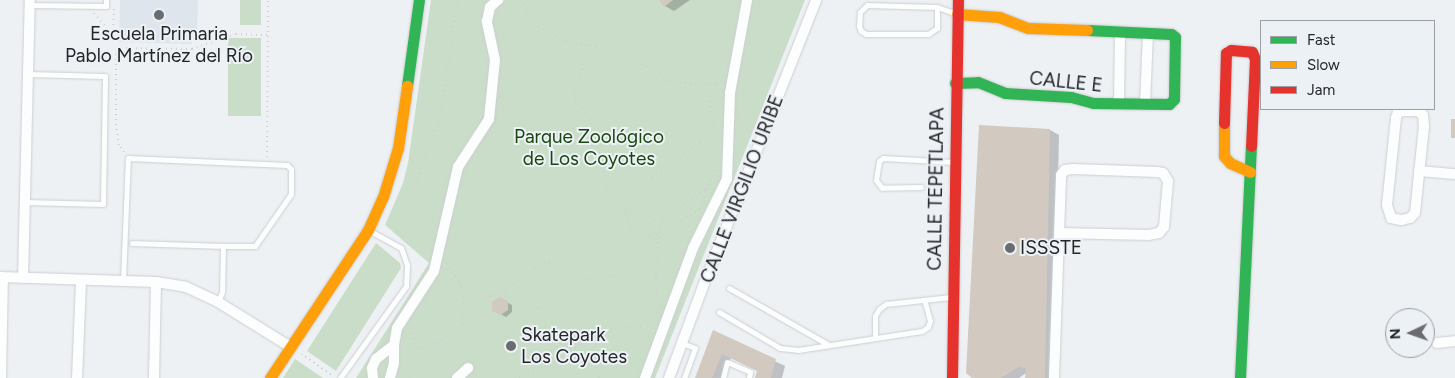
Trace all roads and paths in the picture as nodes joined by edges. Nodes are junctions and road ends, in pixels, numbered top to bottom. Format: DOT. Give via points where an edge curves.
graph roads {
  1 [pos="106,0"];
  2 [pos="114,0"];
  3 [pos="268,0"];
  4 [pos="419,0"];
  5 [pos="457,0"];
  6 [pos="498,0"];
  7 [pos="521,0"];
  8 [pos="747,0"];
  9 [pos="816,0"];
  10 [pos="958,0"];
  11 [pos="30,2"];
  12 [pos="938,7"];
  13 [pos="93,12"];
  14 [pos="957,14"];
  15 [pos="1120,32"];
  16 [pos="1148,33"];
  17 [pos="267,34"];
  18 [pos="589,45"];
  19 [pos="28,74"];
  20 [pos="955,83"];
  21 [pos="717,85"];
  22 [pos="1118,104"];
  23 [pos="1145,104"];
  24 [pos="714,128"];
  25 [pos="128,158"];
  26 [pos="955,162"];
  27 [pos="266,164"];
  28 [pos="717,170"];
  29 [pos="1419,171"];
  30 [pos="1250,172"];
  31 [pos="1455,174"];
  32 [pos="920,187"];
  33 [pos="706,189"];
  34 [pos="707,201"];
  35 [pos="25,202"];
  36 [pos="410,202"];
  37 [pos="701,208"];
  38 [pos="625,210"];
  39 [pos="698,217"];
  40 [pos="663,219"];
  41 [pos="368,230"];
  42 [pos="660,232"];
  43 [pos="1060,233"];
  44 [pos="132,243"];
  45 [pos="223,246"];
  46 [pos="437,259"];
  47 [pos="2,278"];
  48 [pos="23,278"];
  49 [pos="81,281"];
  50 [pos="123,282"];
  51 [pos="156,282"];
  52 [pos="461,285"];
  53 [pos="728,288"];
  54 [pos="500,292"];
  55 [pos="952,297"];
  56 [pos="218,302"];
  57 [pos="666,302"];
  58 [pos="925,302"];
  59 [pos="662,308"];
  60 [pos="719,312"];
  61 [pos="413,328"];
  62 [pos="602,334"];
  63 [pos="874,338"];
  64 [pos="1455,341"];
  65 [pos="682,343"];
  66 [pos="1438,343"];
  67 [pos="827,344"];
  68 [pos="394,345"];
  69 [pos="289,346"];
  70 [pos="394,363"];
  71 [pos="468,368"];
  72 [pos="270,377"];
  73 [pos="1,378"];
  74 [pos="77,378"];
  75 [pos="154,378"];
  76 [pos="338,378"];
  77 [pos="373,378"];
  78 [pos="390,378"];
  79 [pos="400,378"];
  80 [pos="457,378"];
  81 [pos="519,378"];
  82 [pos="599,378"];
  83 [pos="645,378"];
  84 [pos="670,378"];
  85 [pos="684,378"];
  86 [pos="723,378"];
  87 [pos="749,378"];
  88 [pos="952,378"];
  89 [pos="1054,378"];
  90 [pos="1240,378"];
  1 -- 11 [label="lane" via="106,6"];
  2 -- 13 [label="path" via="113,36"];
  3 -- 17 [label="path"];
  4 -- 41 [label="street" via="398,148 388,184"];
  5 -- 36 [label="path" via="442,111"];
  6 -- 46 [label="street" via="490,7 487,21 495,60 489,119 458,167"];
  7 -- 18 [label="path" via="534,24 566,41"];
  8 -- 83 [label="street" via="730,93 727,179 693,248"];
  9 -- 65 [label="street, CALLE VIRGILIO URIBE"];
  10 -- 14 [label="street, CALLE TEPETLAPA"];
  11 -- 19 [label="street"];
  12 -- 12 [label="lane" via="936,28 928,34 866,34 859,26 860,12 867,5"];
  12 -- 14 [label="lane"];
  14 -- 15 [label="street" via="999,16 1028,28"];
  14 -- 20 [label="street, CALLE TEPETLAPA"];
  15 -- 16 [label="street"];
  15 -- 22 [label="street"];
  16 -- 23 [label="street"];
  16 -- 23 [label="street, CALLE E" via="1175,37 1174,99 1168,104"];
  17 -- 25 [label="path" via="236,34 192,50 121,48 116,53 116,125 119,145"];
  17 -- 27 [label="path"];
  18 -- 21 [label="path" via="606,48 647,66 670,82"];
  18 -- 38 [label="path" via="575,100 590,118 596,133 606,190"];
  19 -- 35 [label="street"];
  19 -- 35 [label="lane" via="105,76 103,204"];
  20 -- 22 [label="street, CALLE E" via="978,82 1015,95 1071,96 1094,103"];
  20 -- 26 [label="street, CALLE TEPETLAPA"];
  22 -- 23 [label="street, CALLE E"];
  24 -- 38 [label="path" via="677,163 652,176 646,192"];
  25 -- 27 [label="lane"];
  25 -- 50 [label="lane"];
  26 -- 32 [label="lane" via="883,158 879,161 876,180 882,188"];
  26 -- 55 [label="street, CALLE TEPETLAPA"];
  27 -- 45 [label="lane" via="287,165 291,169 291,194 254,246"];
  28 -- 33 [label="path"];
  29 -- 29 [label="street" via="1423,115 1418,111 1398,112 1387,205 1392,218 1401,220 1415,213"];
  29 -- 31 [label="street"];
  30 -- 30 [label="street" via="1255,59 1252,52 1231,50 1226,53 1225,63 1224,156 1230,163"];
  30 -- 90 [label="street"];
  33 -- 37 [label="path"];
  33 -- 40 [label="path"];
  34 -- 37 [label="path"];
  35 -- 48 [label="street"];
  37 -- 39 [label="path"];
  37 -- 42 [label="path"];
  38 -- 40 [label="path" via="642,218 645,227"];
  38 -- 42 [label="path" via="630,229 644,236"];
  40 -- 42 [label="path"];
  41 -- 69 [label="street"];
  41 -- 76 [label="lane" via="401,248 407,265 406,286"];
  42 -- 54 [label="path" via="613,276 601,282 550,262 536,267"];
  42 -- 59 [label="path" via="656,273 657,295"];
  43 -- 43 [label="street" via="1061,175 1065,170 1163,173 1168,180 1164,227 1159,233"];
  43 -- 89 [label="street"];
  44 -- 45 [label="lane"];
  45 -- 56 [label="lane" via="222,292"];
  46 -- 52 [label="path" via="444,258"];
  46 -- 68 [label="street" via="434,271 397,328"];
  47 -- 48 [label="street"];
  47 -- 73 [label="street"];
  48 -- 49 [label="street"];
  49 -- 50 [label="street"];
  49 -- 74 [label="street"];
  50 -- 51 [label="street"];
  51 -- 56 [label="street" via="186,287"];
  51 -- 75 [label="street"];
  52 -- 54 [label="path" via="491,296"];
  52 -- 61 [label="path" via="463,324 438,343 417,350"];
  53 -- 67 [label="lane"];
  54 -- 62 [label="path" via="576,320"];
  55 -- 58 [label="lane"];
  55 -- 88 [label="street, CALLE TEPETLAPA"];
  56 -- 69 [label="street"];
  57 -- 59 [label="path"];
  58 -- 63 [label="lane" via="886,304 875,316"];
  58 -- 63 [label="lane" via="930,321 928,327 922,331"];
  59 -- 62 [label="path" via="651,322 615,328"];
  60 -- 67 [label="lane" via="780,348 798,350"];
  62 -- 81 [label="path" via="546,368"];
  62 -- 82 [label="path" via="593,351"];
  63 -- 67 [label="lane"];
  64 -- 66 [label="street"];
  65 -- 84 [label="street, CALLE VIRGILIO URIBE"];
  65 -- 85 [label="lane" via="695,348"];
  68 -- 70 [label="street"];
  68 -- 77 [label="street" via="376,359 372,368"];
  69 -- 72 [label="street"];
  69 -- 76 [label="path"];
  70 -- 78 [label="street"];
  70 -- 79 [label="street"];
  71 -- 80 [label="street"];
  86 -- 87 [label="lane" via="727,362 750,372"];
}
